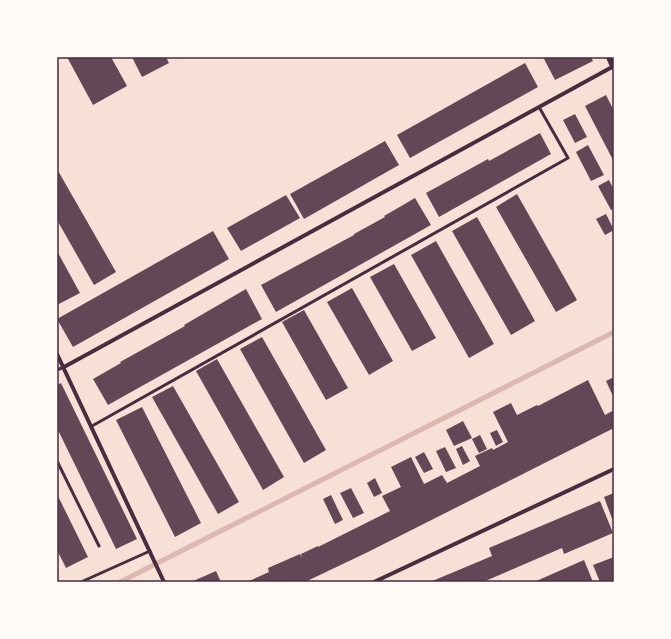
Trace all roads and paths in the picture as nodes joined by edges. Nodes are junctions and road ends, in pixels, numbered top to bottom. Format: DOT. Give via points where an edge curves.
graph roads {
  1 [pos="610,57"];
  2 [pos="614,66"];
  3 [pos="539,107"];
  4 [pos="57,354"];
  5 [pos="64,367"];
  6 [pos="57,370"];
  7 [pos="92,426"];
  8 [pos="57,461"];
  9 [pos="614,469"];
  10 [pos="100,546"];
  11 [pos="150,551"];
  12 [pos="81,582"];
  13 [pos="164,582"];
  14 [pos="374,582"];
  1 -- 2 [label="main road"];
  2 -- 3 [label="street"];
  3 -- 5 [label="street"];
  3 -- 7 [label="lane" via="568,158"];
  4 -- 5 [label="street"];
  5 -- 6 [label="lane"];
  5 -- 7 [label="street"];
  7 -- 11 [label="street"];
  8 -- 10 [label="lane"];
  9 -- 14 [label="street"];
  11 -- 12 [label="lane"];
  11 -- 13 [label="street"];
}
